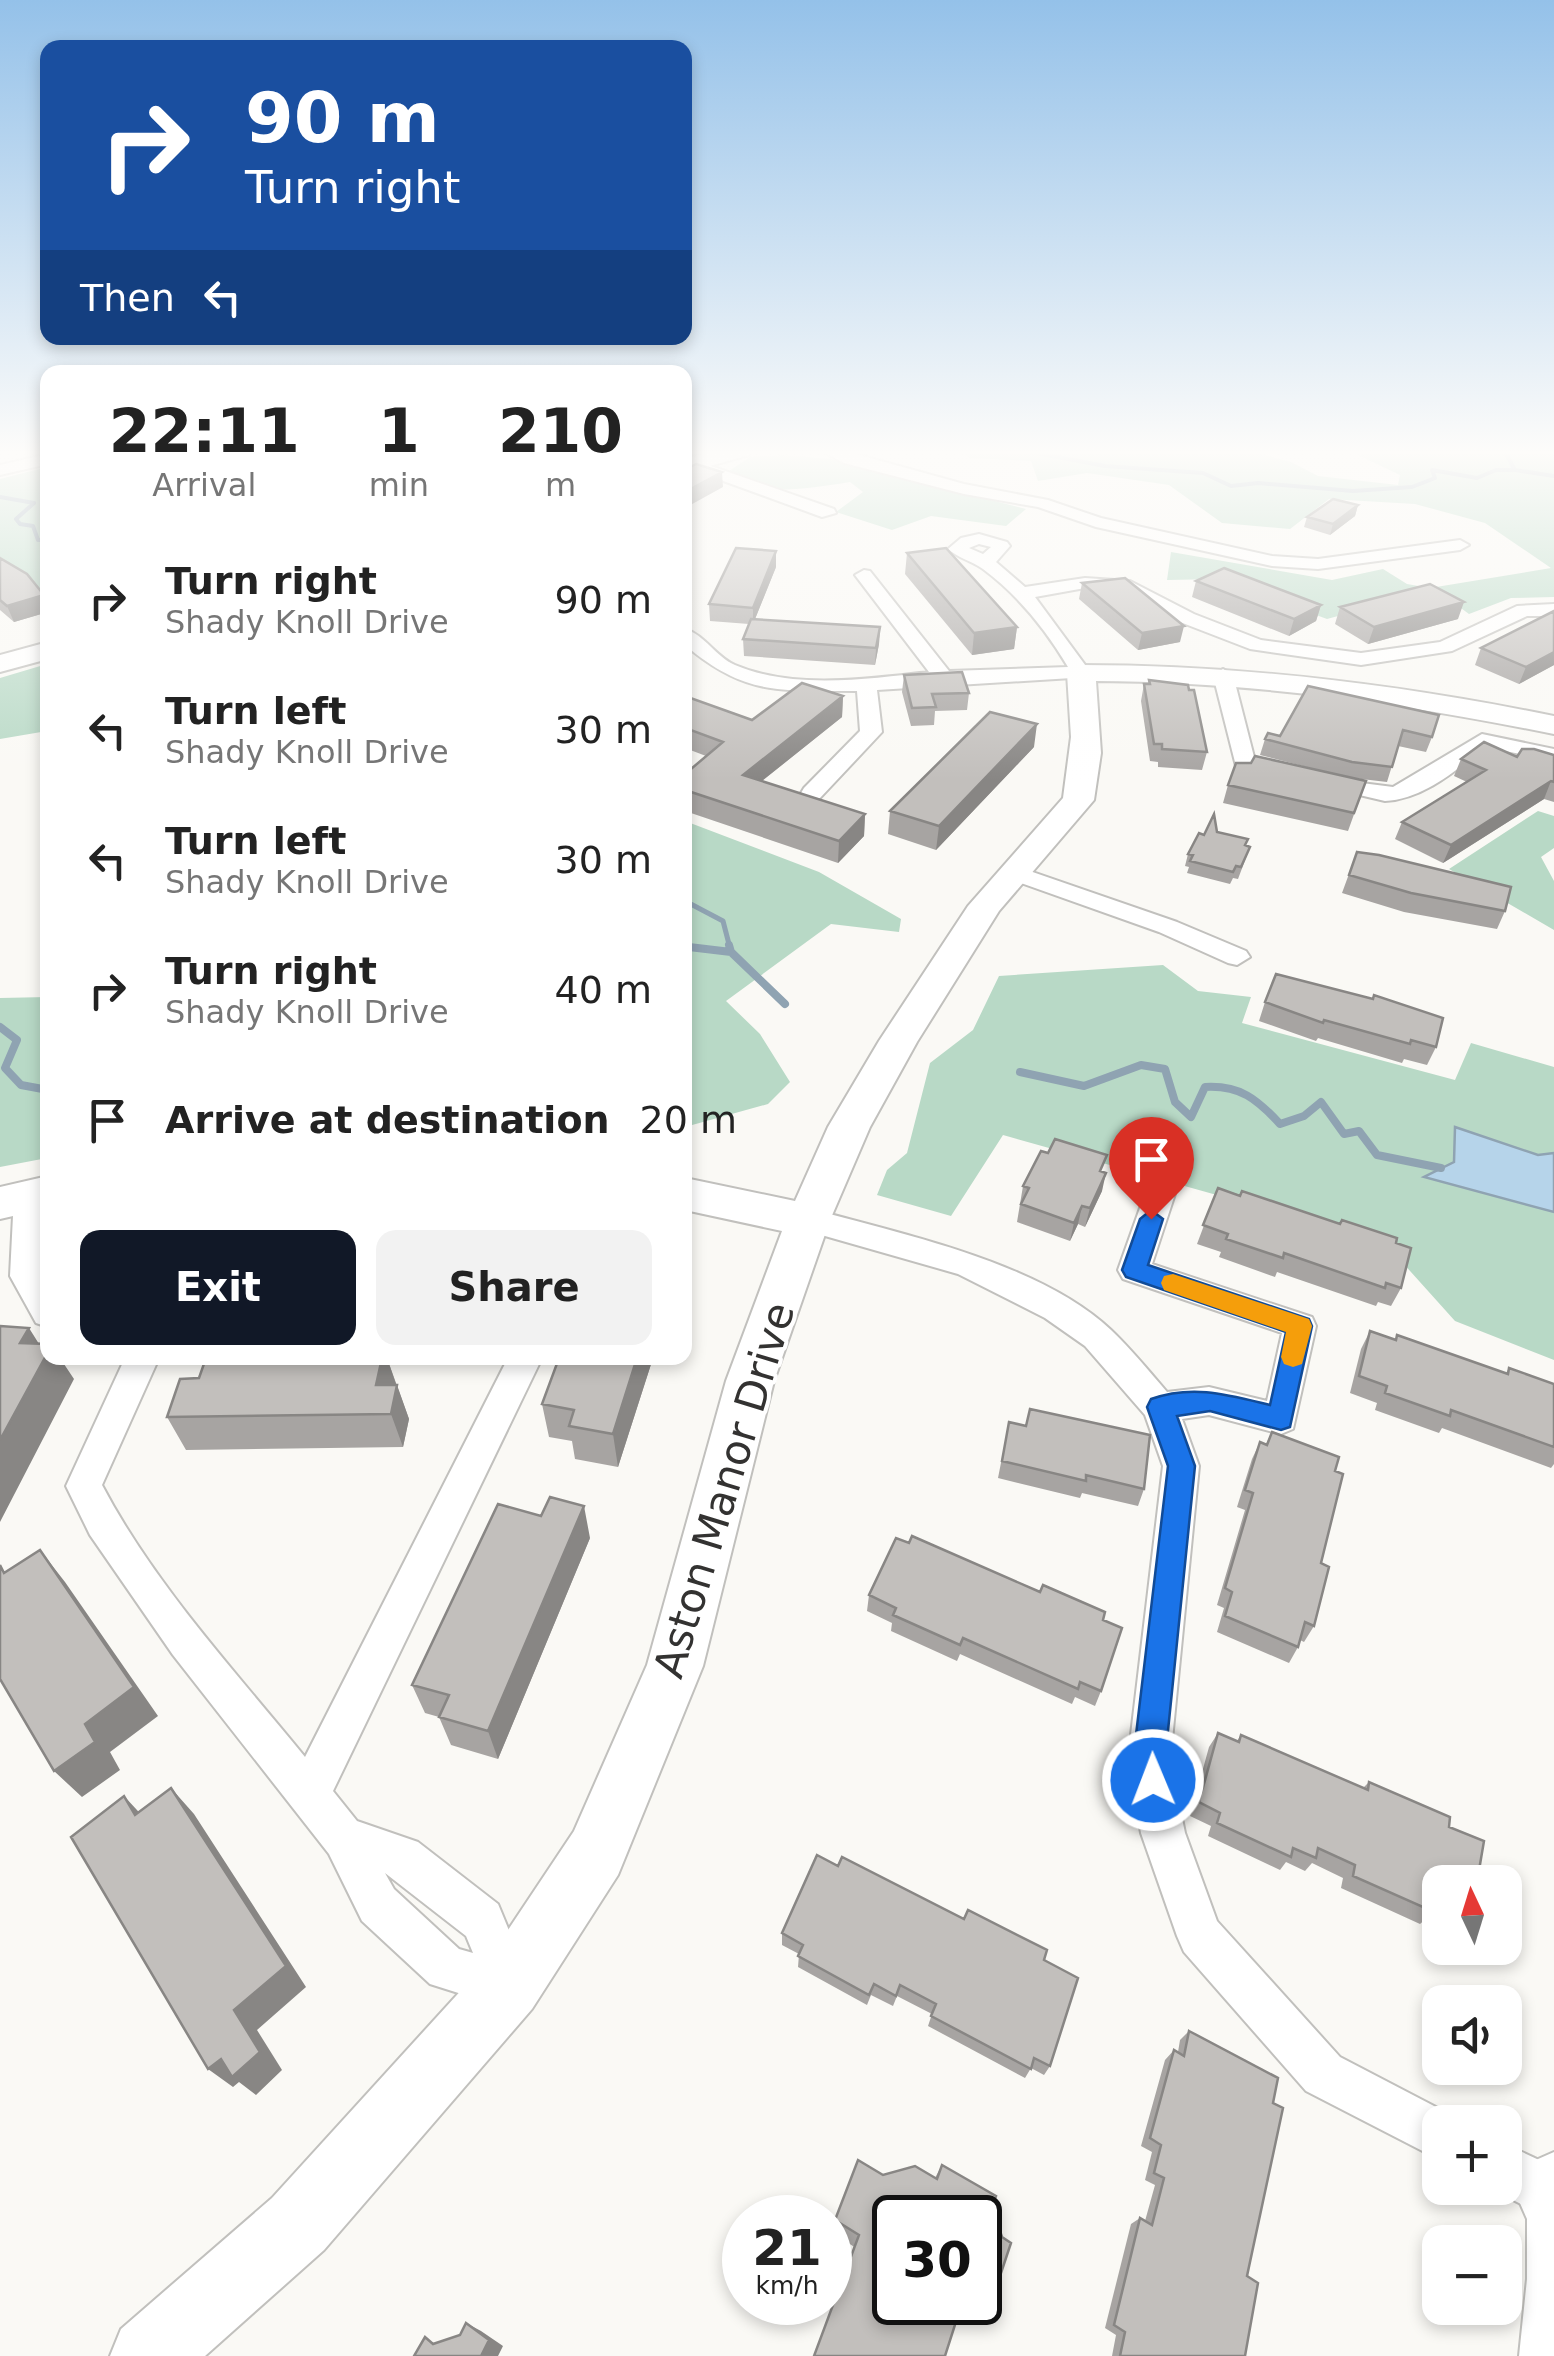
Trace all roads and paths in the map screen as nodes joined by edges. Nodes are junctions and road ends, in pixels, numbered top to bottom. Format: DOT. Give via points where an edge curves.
graph roads {
  1 [pos="1272,560"];
  2 [pos="1348,560"];
  3 [pos="986,562"];
  4 [pos="864,575"];
  5 [pos="1023,593"];
  6 [pos="1554,610"];
  7 [pos="692,642"];
  8 [pos="40,652"];
  9 [pos="0,664"];
  10 [pos="1081,673"];
  11 [pos="1223,675"];
  12 [pos="943,678"];
  13 [pos="866,685"];
  14 [pos="1554,725"];
  15 [pos="1554,755"];
  16 [pos="812,794"];
  17 [pos="1015,873"];
  18 [pos="1236,957"];
  19 [pos="1160,1194"];
  20 [pos="692,1195"];
  21 [pos="26,1197"];
  22 [pos="808,1220"];
  23 [pos="40,1299"];
  24 [pos="139,1365"];
  25 [pos="522,1365"];
  26 [pos="1160,1407"];
  27 [pos="309,1794"];
  28 [pos="508,1986"];
  29 [pos="1422,2126"];
  30 [pos="1541,2186"];
  31 [pos="148,2356"];
  32 [pos="1546,2356"];
  1 -- 2 [label="street"];
  3 -- 5 [label="street, Aston Manor Drive"];
  4 -- 12 [label="street"];
  5 -- 6 [label="street" via="1086,583 1130,586 1257,645 1360,659 1445,646 1524,610"];
  5 -- 10 [label="street, Aston Manor Drive" via="1056,628"];
  7 -- 13 [label="street" via="724,668 770,684"];
  8 -- 9 [label="street"];
  10 -- 11 [label="street"];
  10 -- 12 [label="street"];
  10 -- 17 [label="street, Aston Manor Drive" via="1088,719 1078,800"];
  11 -- 14 [label="street" via="1380,690"];
  11 -- 15 [label="street" via="1244,760 1337,784 1393,796 1482,740"];
  12 -- 13 [label="street"];
  13 -- 16 [label="street" via="871,732"];
  17 -- 18 [label="street"];
  17 -- 22 [label="street, Aston Manor Drive" via="984,906 898,1041 849,1127"];
  19 -- 26 [label="street" via="1134,1270 1300,1326 1281,1419 1210,1400"];
  20 -- 22 [label="street"];
  21 -- 23 [label="street" via="26,1276"];
  22 -- 26 [label="street" via="968,1264 1057,1309 1097,1338"];
  22 -- 28 [label="street, Aston Manor Drive" via="750,1381 676,1666 596,1853"];
  24 -- 27 [label="street" via="84,1486 188,1642"];
  25 -- 27 [label="street"];
  26 -- 29 [label="street" via="1181,1466 1149,1760 1163,1833 1200,1936 1323,2074"];
  27 -- 28 [label="street" via="344,1838 378,1905 446,1968"];
  28 -- 31 [label="street, Aston Manor Drive" via="298,2224"];
  30 -- 32 [label="street" via="1553,2279"];
}
